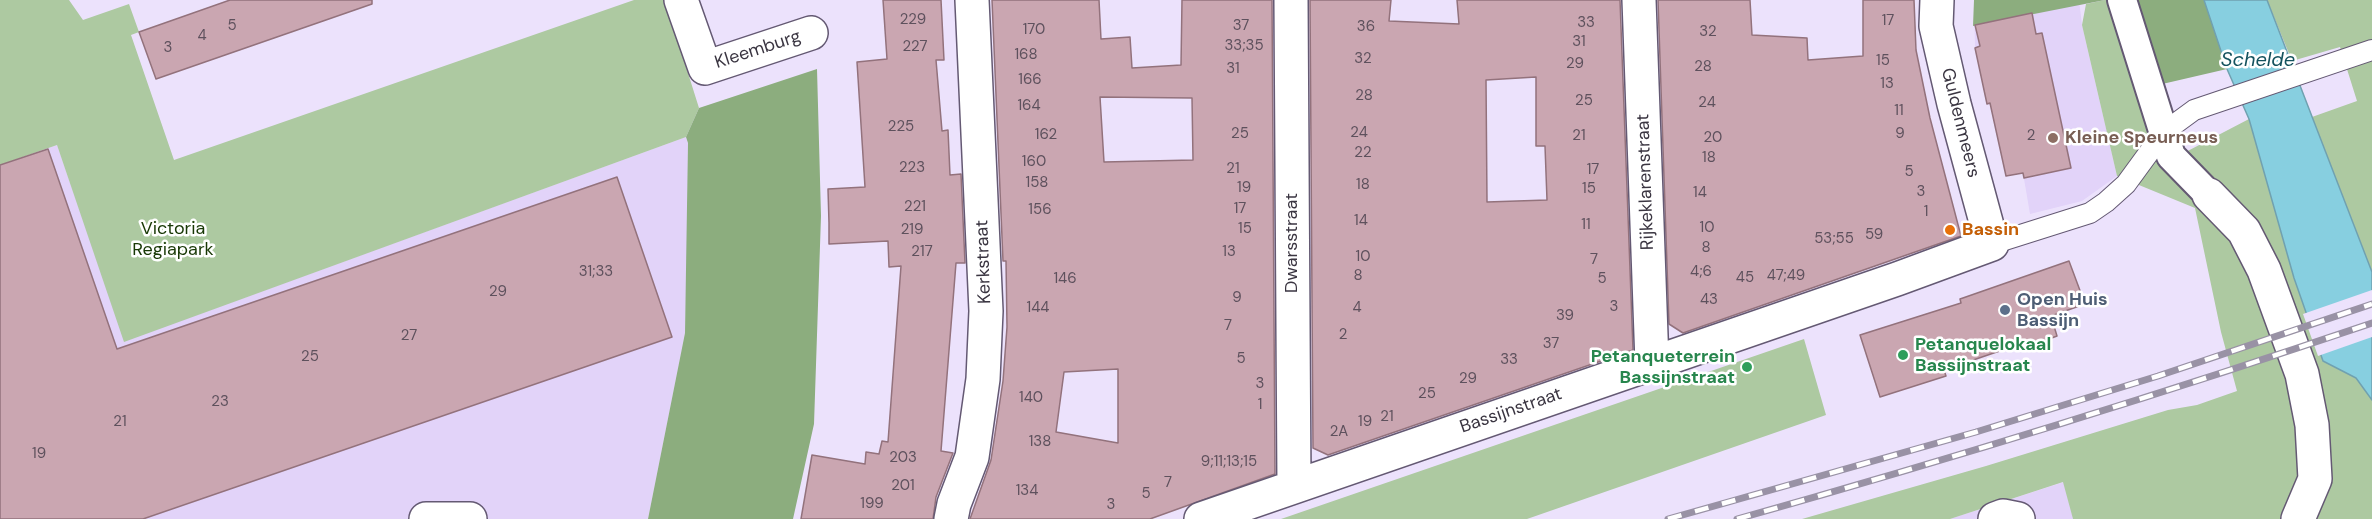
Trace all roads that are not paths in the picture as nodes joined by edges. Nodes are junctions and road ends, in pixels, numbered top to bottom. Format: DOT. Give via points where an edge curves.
graph roads {
  1 [pos="681,0"];
  2 [pos="972,0"];
  3 [pos="1291,0"];
  4 [pos="1639,0"];
  5 [pos="1937,0"];
  6 [pos="2122,0"];
  7 [pos="811,33"];
  8 [pos="2372,50"];
  9 [pos="2164,132"];
  10 [pos="2209,195"];
  11 [pos="1992,244"];
  12 [pos="1652,363"];
  13 [pos="1294,485"];
  14 [pos="426,519"];
  15 [pos="470,519"];
  16 [pos="951,519"];
  17 [pos="1201,519"];
  18 [pos="1995,519"];
  19 [pos="2018,519"];
  20 [pos="2298,519"];
  1 -- 7 [label="street, Kleemburg" via="705,68"];
  2 -- 16 [label="street, Kerkstraat" via="986,310 983,379 972,457"];
  3 -- 13 [label="street, Dwarsstraat"];
  4 -- 12 [label="street, Rijkeklarenstraat"];
  5 -- 11 [label="street, Guldenmeers" via="1936,26"];
  6 -- 9 [label="street"];
  8 -- 9 [label="lane" via="2194,110"];
  9 -- 10 [label="street" via="2172,156"];
  9 -- 11 [label="lane" via="2126,184 2090,213"];
  10 -- 20 [label="street" via="2244,231 2264,270 2302,374 2312,425 2314,478"];
  11 -- 12 [label="street, Bassijnstraat"];
  12 -- 13 [label="street, Bassijnstraat"];
  13 -- 17 [label="street, Bassijnstraat"];
  14 -- 15 [label="street"];
  18 -- 19 [label="street"];
}
